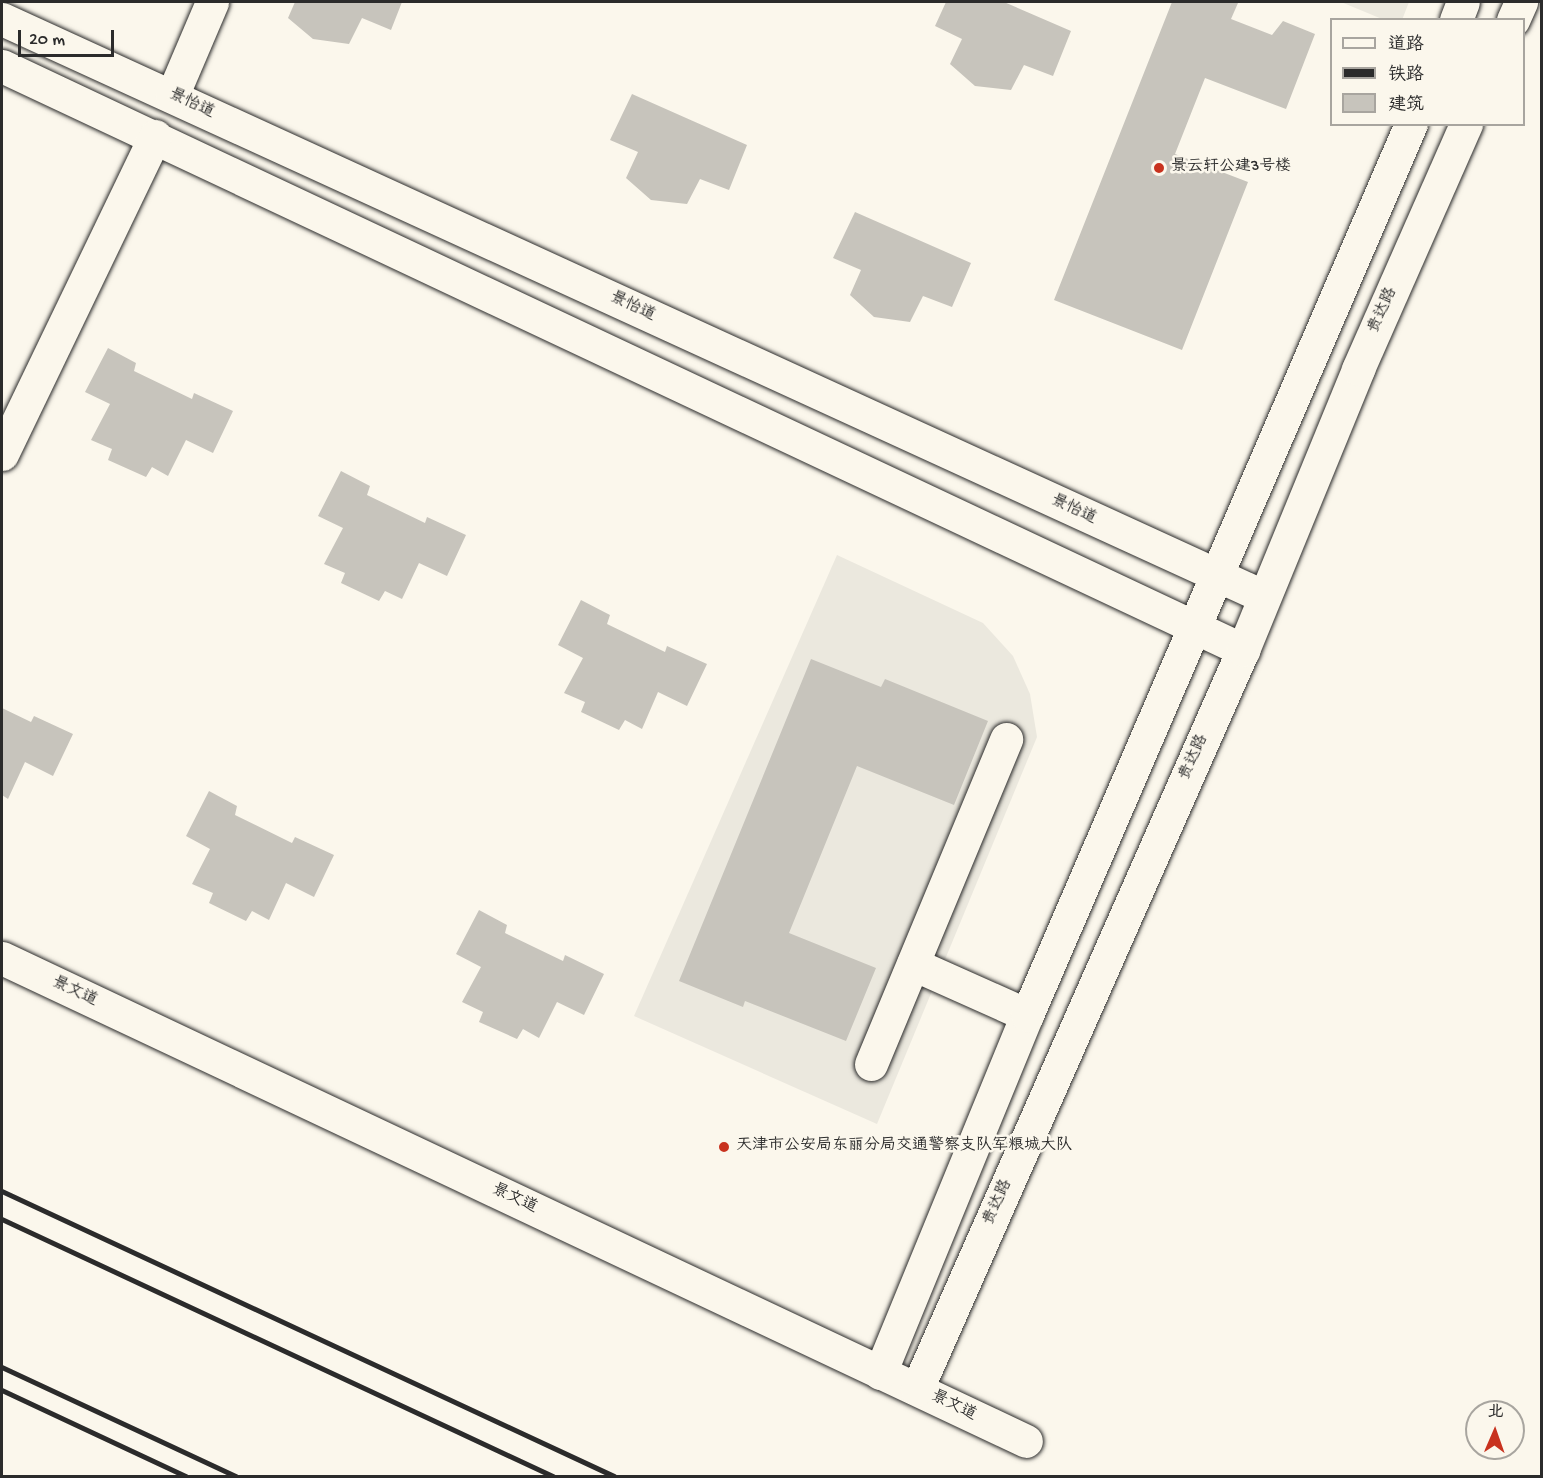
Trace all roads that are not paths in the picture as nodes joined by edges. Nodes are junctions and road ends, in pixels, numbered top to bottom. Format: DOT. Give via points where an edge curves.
graph roads {
  1 [pos="212,2"];
  2 [pos="1463,2"];
  3 [pos="1521,2"];
  4 [pos="1457,18"];
  5 [pos="1514,18"];
  6 [pos="2,19"];
  7 [pos="2,66"];
  8 [pos="172,96"];
  9 [pos="1410,126"];
  10 [pos="1465,126"];
  11 [pos="155,136"];
  12 [pos="2,454"];
  13 [pos="1217,578"];
  14 [pos="1263,596"];
  15 [pos="1195,626"];
  16 [pos="1243,650"];
  17 [pos="1006,739"];
  18 [pos="2,958"];
  19 [pos="913,964"];
  20 [pos="1027,1015"];
  21 [pos="871,1064"];
  22 [pos="880,1373"];
  23 [pos="917,1389"];
  24 [pos="1026,1441"];
  1 -- 8 [label="street"];
  2 -- 4 [label="street"];
  3 -- 5 [label="street"];
  6 -- 8 [label="street, 景怡道"];
  7 -- 11 [label="street"];
  8 -- 13 [label="street, 景怡道"];
  9 -- 13 [label="street"];
  10 -- 14 [label="street, 贵达路"];
  11 -- 12 [label="street"];
  11 -- 15 [label="street"];
  13 -- 14 [label="street, 景怡道"];
  13 -- 15 [label="street"];
  14 -- 16 [label="street, 贵达路"];
  15 -- 16 [label="street"];
  15 -- 20 [label="street"];
  16 -- 23 [label="street, 贵达路"];
  17 -- 19 [label="street"];
  18 -- 22 [label="street, 景文道"];
  19 -- 20 [label="street"];
  19 -- 21 [label="street"];
  20 -- 22 [label="street"];
  22 -- 23 [label="street, 景文道"];
  23 -- 24 [label="street, 景文道"];
}
